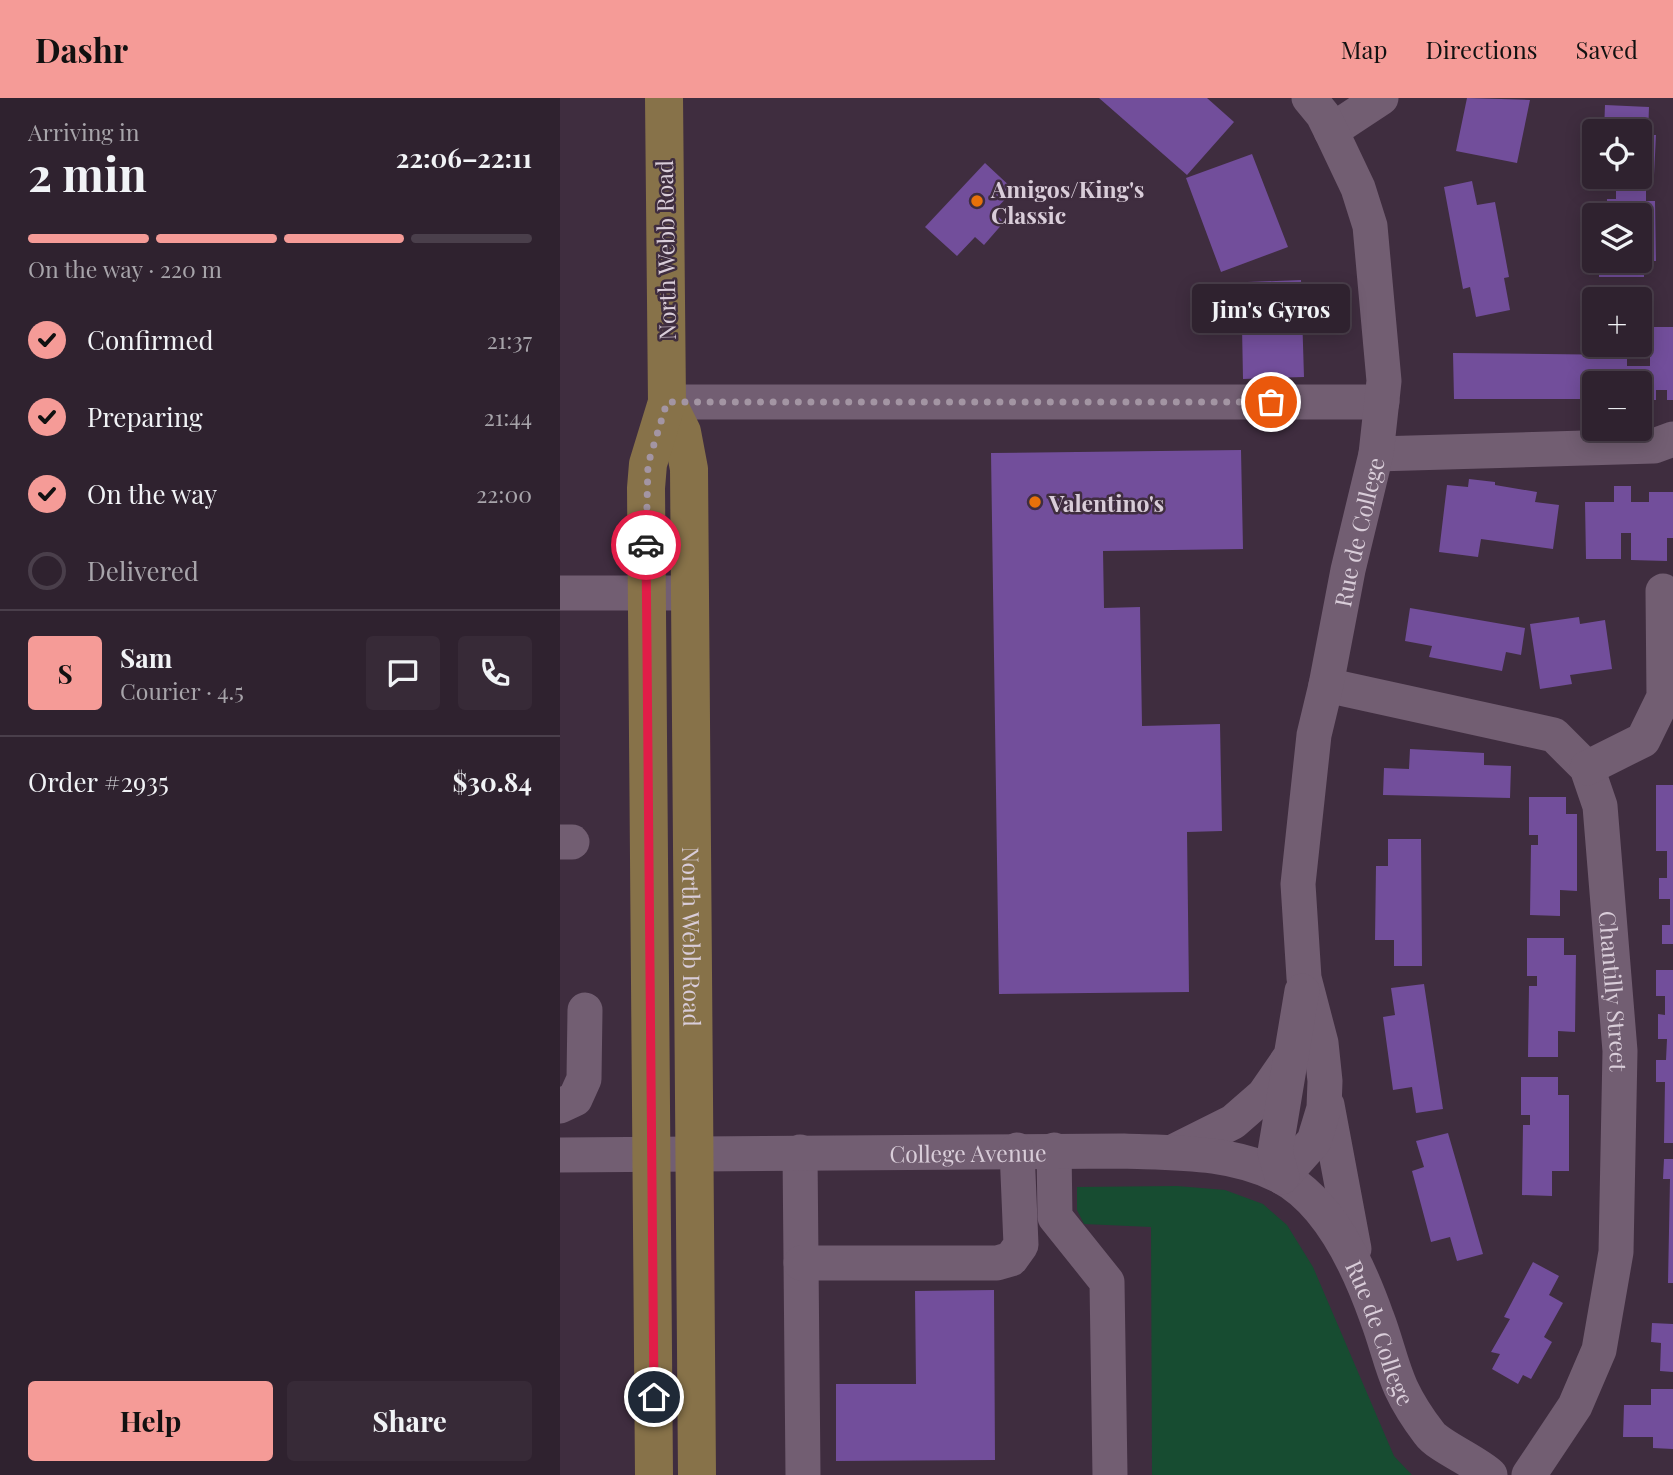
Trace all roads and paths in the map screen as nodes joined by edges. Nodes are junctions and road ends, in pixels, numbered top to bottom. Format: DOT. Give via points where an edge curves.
graph roads {
  1 [pos="664,98"];
  2 [pos="1309,98"];
  3 [pos="1381,98"];
  4 [pos="1331,131"];
  5 [pos="667,402"];
  6 [pos="1382,402"];
  7 [pos="1673,439"];
  8 [pos="1376,454"];
  9 [pos="1663,592"];
  10 [pos="560,593"];
  11 [pos="646,593"];
  12 [pos="691,593"];
  13 [pos="1326,685"];
  14 [pos="1587,768"];
  15 [pos="1304,978"];
  16 [pos="585,1010"];
  17 [pos="1290,1057"];
  18 [pos="1325,1089"];
  19 [pos="560,1107"];
  20 [pos="1017,1150"];
  21 [pos="1055,1150"];
  22 [pos="800,1152"];
  23 [pos="694,1153"];
  24 [pos="1173,1153"];
  25 [pos="652,1154"];
  26 [pos="560,1155"];
  27 [pos="1282,1177"];
  28 [pos="801,1263"];
  29 [pos="1358,1273"];
  30 [pos="1480,1472"];
  31 [pos="654,1475"];
  32 [pos="697,1475"];
  33 [pos="803,1475"];
  34 [pos="1110,1475"];
  35 [pos="1529,1475"];
  1 -- 5 [label="main road, North Webb Road"];
  2 -- 4 [label="street, Rue de College"];
  3 -- 4 [label="street"];
  4 -- 6 [label="street, Rue de College" via="1370,226"];
  5 -- 6 [label="street"];
  5 -- 11 [label="main road, North Webb Road" via="648,464"];
  5 -- 12 [label="main road, North Webb Road" via="687,452"];
  6 -- 8 [label="street, Rue de College"];
  7 -- 8 [label="street" via="1654,446"];
  8 -- 13 [label="street, Rue de College"];
  9 -- 14 [label="street" via="1664,696 1643,740"];
  10 -- 11 [label="street"];
  11 -- 12 [label="street"];
  11 -- 25 [label="main road, North Webb Road"];
  12 -- 23 [label="main road, North Webb Road"];
  13 -- 14 [label="street, Chantilly Street" via="1554,735"];
  13 -- 15 [label="street, Rue de College" via="1314,735 1298,884"];
  14 -- 35 [label="street, Chantilly Street" via="1600,806 1619,1051 1616,1252 1599,1350 1575,1406"];
  15 -- 17 [label="street, Rue de College"];
  15 -- 18 [label="street, Rue de College" via="1321,1043"];
  16 -- 19 [label="street" via="584,1079 575,1099"];
  17 -- 24 [label="street" via="1264,1095 1233,1122"];
  17 -- 27 [label="street, Rue de College" via="1275,1152"];
  18 -- 27 [label="street, Rue de College" via="1314,1141"];
  18 -- 29 [label="street"];
  20 -- 21 [label="street, College Avenue"];
  20 -- 22 [label="street, College Avenue"];
  20 -- 28 [label="street" via="1021,1245 1011,1259 997,1263"];
  21 -- 24 [label="street, College Avenue"];
  21 -- 34 [label="street" via="1055,1217 1107,1282"];
  22 -- 23 [label="street, College Avenue"];
  22 -- 28 [label="street"];
  23 -- 25 [label="street, College Avenue"];
  23 -- 32 [label="main road, North Webb Road"];
  24 -- 27 [label="street, College Avenue" via="1232,1159"];
  25 -- 26 [label="street, College Avenue"];
  25 -- 31 [label="main road, North Webb Road"];
  27 -- 29 [label="street, Rue de College" via="1318,1207"];
  28 -- 33 [label="street"];
  29 -- 30 [label="street, Rue de College" via="1402,1389 1431,1437"];
}
